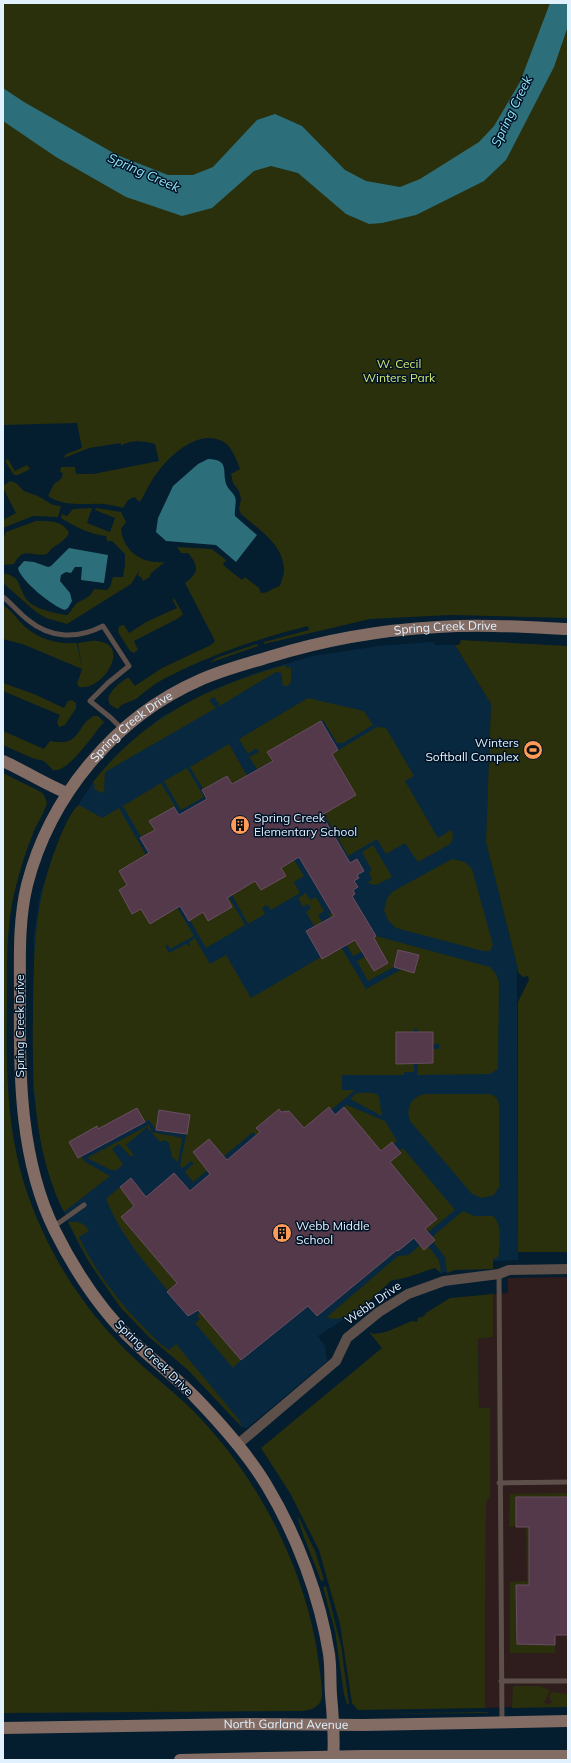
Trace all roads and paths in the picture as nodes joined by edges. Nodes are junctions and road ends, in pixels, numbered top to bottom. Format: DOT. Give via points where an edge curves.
graph roads {
  1 [pos="3,597"];
  2 [pos="568,629"];
  3 [pos="122,729"];
  4 [pos="3,761"];
  5 [pos="67,792"];
  6 [pos="84,1205"];
  7 [pos="53,1227"];
  8 [pos="568,1269"];
  9 [pos="500,1274"];
  10 [pos="237,1445"];
  11 [pos="568,1482"];
  12 [pos="499,1483"];
  13 [pos="501,1681"];
  14 [pos="568,1681"];
  15 [pos="568,1721"];
  16 [pos="502,1722"];
  17 [pos="334,1726"];
  18 [pos="3,1728"];
  19 [pos="568,1756"];
  20 [pos="333,1758"];
  21 [pos="384,1758"];
  22 [pos="475,1758"];
  23 [pos="180,1760"];
  1 -- 3 [label="lane" via="39,629 57,635 76,636 90,633 103,626 129,666 108,682 90,701"];
  2 -- 3 [label="street, Spring Creek Drive" via="510,626 437,627 377,633 311,644 200,680 171,694"];
  3 -- 5 [label="street, Spring Creek Drive"];
  4 -- 5 [label="street" via="50,786"];
  5 -- 7 [label="street, Spring Creek Drive" via="44,838 27,884 20,938 20,1084 32,1163"];
  6 -- 7 [label="lane"];
  7 -- 10 [label="street, Spring Creek Drive" via="86,1284 112,1318 134,1342 193,1395"];
  8 -- 9 [label="street, Webb Drive" via="509,1270"];
  9 -- 10 [label="street, Webb Drive" via="444,1281 416,1289 396,1300 346,1338 336,1361"];
  9 -- 12 [label="lane"];
  10 -- 17 [label="street, Spring Creek Drive" via="277,1503 308,1576 322,1622 329,1657"];
  11 -- 12 [label="lane"];
  12 -- 13 [label="lane"];
  13 -- 14 [label="lane"];
  13 -- 16 [label="lane"];
  15 -- 16 [label="street, North Garland Avenue"];
  16 -- 17 [label="street, North Garland Avenue"];
  17 -- 18 [label="street, North Garland Avenue" via="247,1724"];
  17 -- 20 [label="street, Spring Creek Drive"];
  19 -- 22 [label="street"];
  20 -- 21 [label="street"];
  20 -- 23 [label="street"];
  21 -- 22 [label="street"];
}
